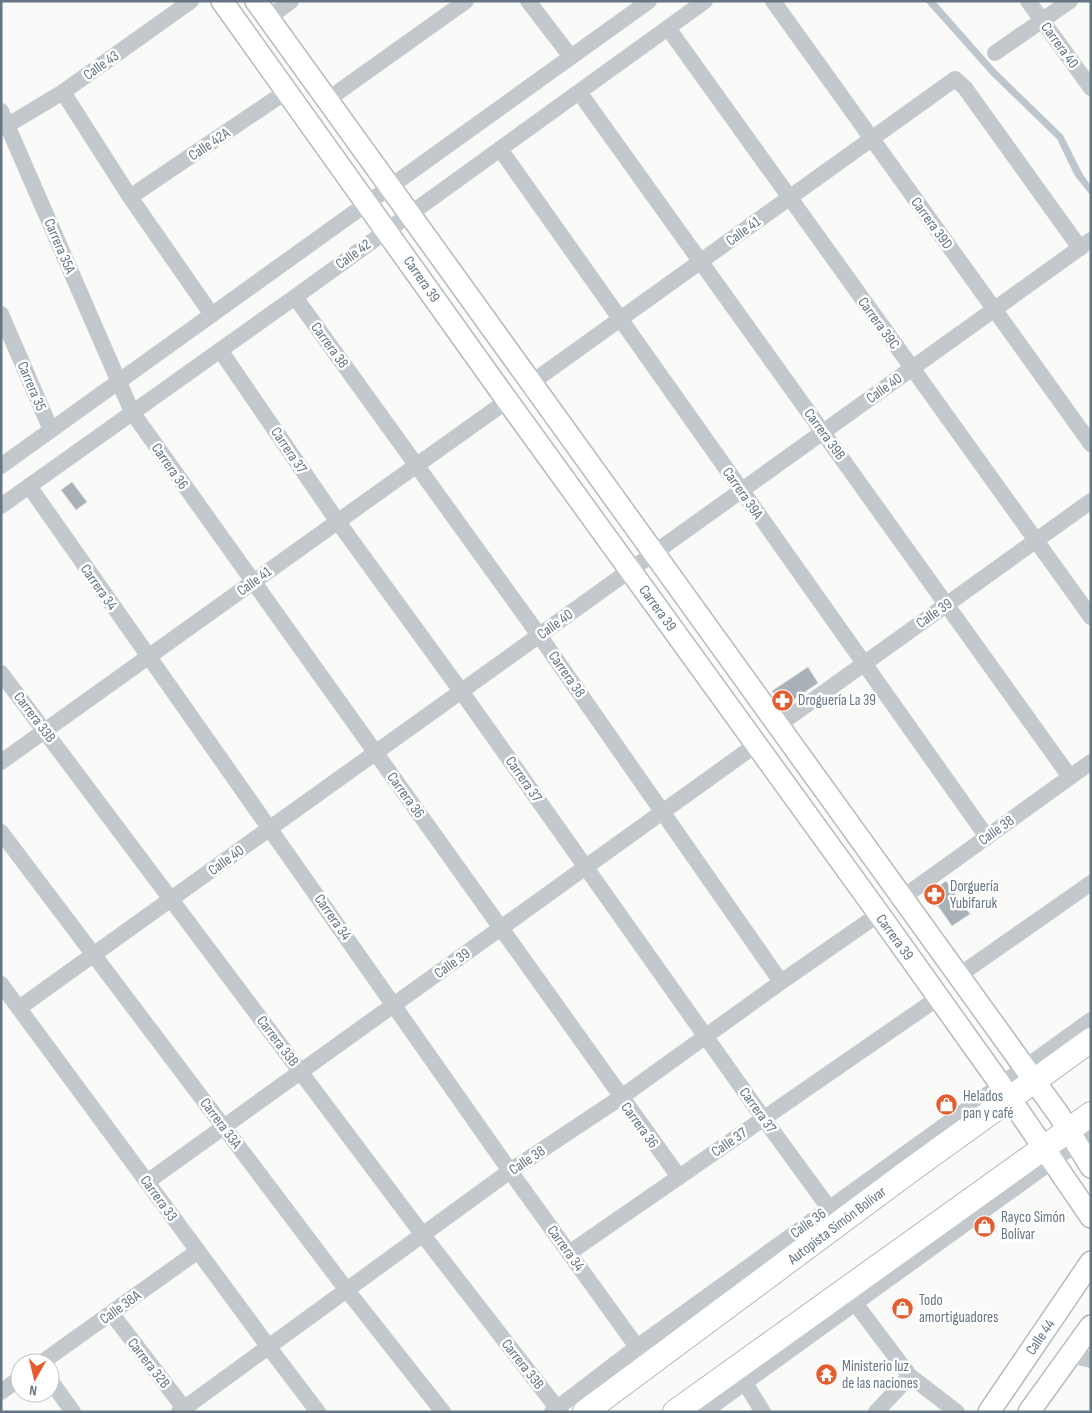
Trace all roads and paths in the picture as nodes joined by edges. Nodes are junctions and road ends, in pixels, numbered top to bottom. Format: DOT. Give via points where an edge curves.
graph roads {
  1 [pos="191,1"];
  2 [pos="222,1"];
  3 [pos="291,1"];
  4 [pos="466,1"];
  5 [pos="528,1"];
  6 [pos="649,1"];
  7 [pos="704,1"];
  8 [pos="773,1"];
  9 [pos="1028,1"];
  10 [pos="1070,1"];
  11 [pos="262,10"];
  12 [pos="1042,21"];
  13 [pos="668,28"];
  14 [pos="995,53"];
  15 [pos="571,57"];
  16 [pos="1091,88"];
  17 [pos="287,91"];
  18 [pos="63,92"];
  19 [pos="579,92"];
  20 [pos="327,100"];
  21 [pos="4,118"];
  22 [pos="872,139"];
  23 [pos="500,149"];
  24 [pos="390,187"];
  25 [pos="130,197"];
  26 [pos="789,198"];
  27 [pos="367,202"];
  28 [pos="409,214"];
  29 [pos="387,230"];
  30 [pos="1085,244"];
  31 [pos="700,262"];
  32 [pos="295,297"];
  33 [pos="994,310"];
  34 [pos="1,314"];
  35 [pos="212,315"];
  36 [pos="619,320"];
  37 [pos="220,350"];
  38 [pos="912,368"];
  39 [pos="119,381"];
  40 [pos="531,383"];
  41 [pos="508,400"];
  42 [pos="132,412"];
  43 [pos="51,430"];
  44 [pos="823,432"];
  45 [pos="1091,444"];
  46 [pos="417,464"];
  47 [pos="1,465"];
  48 [pos="29,486"];
  49 [pos="742,490"];
  50 [pos="1091,501"];
  51 [pos="1,506"];
  52 [pos="338,522"];
  53 [pos="1036,540"];
  54 [pos="654,553"];
  55 [pos="631,570"];
  56 [pos="252,582"];
  57 [pos="946,604"];
  58 [pos="1091,617"];
  59 [pos="540,635"];
  60 [pos="148,657"];
  61 [pos="864,663"];
  62 [pos="1,673"];
  63 [pos="461,691"];
  64 [pos="777,726"];
  65 [pos="45,731"];
  66 [pos="757,744"];
  67 [pos="376,753"];
  68 [pos="1,762"];
  69 [pos="1091,762"];
  70 [pos="1070,777"];
  71 [pos="663,811"];
  72 [pos="270,828"];
  73 [pos="1,832"];
  74 [pos="987,837"];
  75 [pos="586,867"];
  76 [pos="1091,883"];
  77 [pos="902,898"];
  78 [pos="172,899"];
  79 [pos="879,914"];
  80 [pos="500,928"];
  81 [pos="94,954"];
  82 [pos="958,976"];
  83 [pos="781,982"];
  84 [pos="1,984"];
  85 [pos="938,998"];
  86 [pos="394,1004"];
  87 [pos="19,1008"];
  88 [pos="1091,1020"];
  89 [pos="706,1036"];
  90 [pos="1091,1040"];
  91 [pos="301,1072"];
  92 [pos="1029,1074"];
  93 [pos="1005,1092"];
  94 [pos="620,1098"];
  95 [pos="1091,1114"];
  96 [pos="764,1119"];
  97 [pos="224,1127"];
  98 [pos="1078,1135"];
  99 [pos="1047,1154"];
  100 [pos="907,1163"];
  101 [pos="1091,1167"];
  102 [pos="510,1171"];
  103 [pos="679,1178"];
  104 [pos="147,1182"];
  105 [pos="829,1208"];
  106 [pos="1091,1217"];
  107 [pos="423,1235"];
  108 [pos="198,1251"];
  109 [pos="569,1253"];
  110 [pos="1091,1262"];
  111 [pos="346,1289"];
  112 [pos="854,1303"];
  113 [pos="112,1314"];
  114 [pos="1091,1326"];
  115 [pos="268,1346"];
  116 [pos="637,1347"];
  117 [pos="55,1353"];
  118 [pos="1070,1355"];
  119 [pos="1091,1360"];
  120 [pos="910,1376"];
  121 [pos="745,1383"];
  122 [pos="60,1394"];
  123 [pos="183,1410"];
  124 [pos="554,1410"];
  125 [pos="73,1412"];
  126 [pos="318,1412"];
  127 [pos="443,1412"];
  128 [pos="585,1412"];
  129 [pos="675,1412"];
  130 [pos="704,1412"];
  131 [pos="763,1412"];
  132 [pos="876,1412"];
  133 [pos="957,1412"];
  134 [pos="989,1412"];
  135 [pos="1030,1412"];
  1 -- 18 [label="street, Calle 43"];
  2 -- 17 [label="main road, Carrera 39"];
  3 -- 11 [label="street"];
  4 -- 20 [label="street"];
  5 -- 15 [label="street"];
  6 -- 15 [label="street"];
  7 -- 13 [label="street, Calle 42"];
  8 -- 22 [label="street, Carrera 39D"];
  9 -- 12 [label="street, Carrera 40"];
  10 -- 12 [label="street"];
  11 -- 20 [label="main road, Carrera 39"];
  12 -- 14 [label="street"];
  12 -- 16 [label="street, Carrera 40"];
  13 -- 19 [label="street, Calle 42"];
  13 -- 26 [label="street, Carrera 39C"];
  15 -- 24 [label="street"];
  17 -- 25 [label="street, Calle 42A"];
  17 -- 27 [label="main road, Carrera 39"];
  18 -- 21 [label="street, Calle 43"];
  18 -- 25 [label="street"];
  19 -- 23 [label="street, Calle 42"];
  19 -- 31 [label="street, Carrera 39B"];
  20 -- 24 [label="main road, Carrera 39"];
  21 -- 39 [label="street, Carrera 35A"];
  22 -- 26 [label="street, Calle 41"];
  22 -- 30 [label="street, Calle 41" via="955,79"];
  22 -- 33 [label="street, Carrera 39D"];
  23 -- 28 [label="street, Calle 42"];
  23 -- 36 [label="street, Carrera 39A"];
  24 -- 27 [label="street"];
  24 -- 28 [label="main road, Carrera 39"];
  25 -- 35 [label="street"];
  26 -- 31 [label="street, Calle 41"];
  26 -- 38 [label="street, Carrera 39C"];
  27 -- 29 [label="main road, Carrera 39"];
  27 -- 35 [label="street"];
  28 -- 29 [label="street, Calle 42"];
  28 -- 40 [label="main road, Carrera 39"];
  29 -- 32 [label="street, Calle 42"];
  29 -- 41 [label="main road, Carrera 39"];
  30 -- 33 [label="street, Calle 40"];
  31 -- 36 [label="street, Calle 41"];
  31 -- 44 [label="street, Carrera 39B"];
  32 -- 37 [label="street, Calle 42"];
  32 -- 46 [label="street, Carrera 38"];
  33 -- 38 [label="street, Calle 40"];
  33 -- 45 [label="street, Carrera 39D"];
  34 -- 43 [label="street, Carrera 35"];
  35 -- 39 [label="street"];
  36 -- 40 [label="street, Calle 41"];
  36 -- 49 [label="street, Carrera 39A"];
  37 -- 42 [label="street, Calle 42"];
  37 -- 52 [label="street, Carrera 37"];
  38 -- 44 [label="street, Calle 40"];
  38 -- 53 [label="street, Carrera 39C"];
  39 -- 42 [label="street"];
  39 -- 43 [label="street"];
  40 -- 54 [label="main road, Carrera 39"];
  41 -- 46 [label="street, Calle 41"];
  41 -- 55 [label="main road, Carrera 39"];
  42 -- 48 [label="street, Calle 42"];
  42 -- 56 [label="street, Carrera 36"];
  43 -- 47 [label="street"];
  44 -- 49 [label="street, Calle 40"];
  44 -- 57 [label="street, Carrera 39B"];
  46 -- 52 [label="street, Calle 41"];
  46 -- 59 [label="street, Carrera 38"];
  48 -- 51 [label="street, Calle 42"];
  48 -- 60 [label="street, Carrera 34"];
  49 -- 54 [label="street, Calle 40"];
  49 -- 61 [label="street, Carrera 39A"];
  50 -- 53 [label="street, Calle 39"];
  52 -- 56 [label="street, Calle 41"];
  52 -- 63 [label="street, Carrera 37"];
  53 -- 57 [label="street, Calle 39"];
  53 -- 58 [label="street, Carrera 39C"];
  54 -- 55 [label="street, Calle 40"];
  54 -- 64 [label="main road, Carrera 39"];
  55 -- 59 [label="street, Calle 40"];
  55 -- 66 [label="main road, Carrera 39"];
  56 -- 60 [label="street, Calle 41"];
  56 -- 67 [label="street, Carrera 36"];
  57 -- 61 [label="street, Calle 39"];
  57 -- 70 [label="street, Carrera 39B"];
  59 -- 63 [label="street, Calle 40"];
  59 -- 71 [label="street, Carrera 38"];
  60 -- 65 [label="street, Calle 41"];
  60 -- 72 [label="street, Carrera 34"];
  61 -- 64 [label="street, Calle 39"];
  61 -- 74 [label="street, Carrera 39A"];
  62 -- 65 [label="street, Carrera 33B"];
  63 -- 67 [label="street, Calle 40"];
  63 -- 75 [label="street, Carrera 37"];
  64 -- 77 [label="main road, Carrera 39"];
  65 -- 68 [label="street, Calle 41"];
  65 -- 78 [label="street, Carrera 33B"];
  66 -- 71 [label="street, Calle 39"];
  66 -- 79 [label="main road, Carrera 39"];
  67 -- 72 [label="street, Calle 40"];
  67 -- 80 [label="street, Carrera 36"];
  69 -- 70 [label="street, Calle 38"];
  70 -- 74 [label="street, Calle 38"];
  71 -- 75 [label="street, Calle 39"];
  71 -- 83 [label="street, Carrera 38"];
  72 -- 78 [label="street, Calle 40"];
  72 -- 86 [label="street, Carrera 34"];
  73 -- 81 [label="street, Carrera 33A"];
  74 -- 77 [label="street, Calle 38"];
  75 -- 80 [label="street, Calle 39"];
  75 -- 89 [label="street, Carrera 37"];
  76 -- 82 [label="street"];
  77 -- 82 [label="main road, Carrera 39"];
  78 -- 81 [label="street, Calle 40"];
  78 -- 91 [label="street, Carrera 33B"];
  79 -- 83 [label="street, Calle 38"];
  79 -- 85 [label="main road, Carrera 39"];
  80 -- 86 [label="street, Calle 39"];
  80 -- 94 [label="street, Carrera 36"];
  81 -- 87 [label="street, Calle 40"];
  81 -- 97 [label="street, Carrera 33A"];
  82 -- 92 [label="main road, Carrera 39"];
  83 -- 89 [label="street, Calle 38"];
  84 -- 87 [label="street, Carrera 33"];
  85 -- 93 [label="main road, Carrera 39"];
  85 -- 96 [label="street, Calle 37"];
  86 -- 91 [label="street, Calle 39"];
  86 -- 102 [label="street, Carrera 34"];
  87 -- 104 [label="street, Carrera 33"];
  88 -- 92 [label="street"];
  89 -- 94 [label="street, Calle 38"];
  89 -- 96 [label="street, Carrera 37"];
  90 -- 92 [label="highway, Autopista Simón Bolívar"];
  91 -- 97 [label="street, Calle 39"];
  91 -- 107 [label="street, Carrera 33B"];
  92 -- 93 [label="highway, Autopista Simón Bolívar"];
  92 -- 98 [label="main road, Carrera 39"];
  93 -- 99 [label="main road, Carrera 39"];
  93 -- 100 [label="highway, Autopista Simón Bolívar"];
  94 -- 102 [label="street, Calle 38"];
  94 -- 103 [label="street, Carrera 36"];
  95 -- 98 [label="highway"];
  96 -- 103 [label="street, Calle 37"];
  96 -- 105 [label="street, Carrera 37"];
  97 -- 104 [label="street, Calle 39"];
  97 -- 111 [label="street, Carrera 33A"];
  98 -- 99 [label="highway"];
  98 -- 101 [label="main road, Carrera 39"];
  99 -- 106 [label="main road, Carrera 39"];
  99 -- 112 [label="street"];
  99 -- 129 [label="highway"];
  100 -- 105 [label="street, Calle 36"];
  100 -- 128 [label="highway, Autopista Simón Bolívar"];
  102 -- 107 [label="street, Calle 38"];
  102 -- 109 [label="street, Carrera 34"];
  103 -- 109 [label="street, Calle 37"];
  104 -- 108 [label="street, Carrera 33"];
  105 -- 116 [label="street, Calle 36"];
  107 -- 111 [label="street, Calle 38"];
  107 -- 124 [label="street, Carrera 33B"];
  108 -- 113 [label="street, Calle 38A"];
  108 -- 115 [label="street, Carrera 33"];
  109 -- 116 [label="street, Carrera 34"];
  110 -- 134 [label="main road, Calle 44"];
  111 -- 115 [label="street, Calle 38"];
  111 -- 127 [label="street, Carrera 33A"];
  112 -- 120 [label="street"];
  112 -- 121 [label="street"];
  113 -- 117 [label="street, Calle 38A"];
  113 -- 123 [label="street, Carrera 32B"];
  114 -- 118 [label="main road"];
  115 -- 123 [label="street, Calle 38"];
  115 -- 126 [label="street, Carrera 33"];
  116 -- 124 [label="street, Calle 36"];
  118 -- 119 [label="street"];
  118 -- 135 [label="main road"];
  120 -- 132 [label="street"];
  120 -- 133 [label="street"];
  121 -- 130 [label="street"];
  121 -- 131 [label="street"];
  122 -- 125 [label="street"];
}
